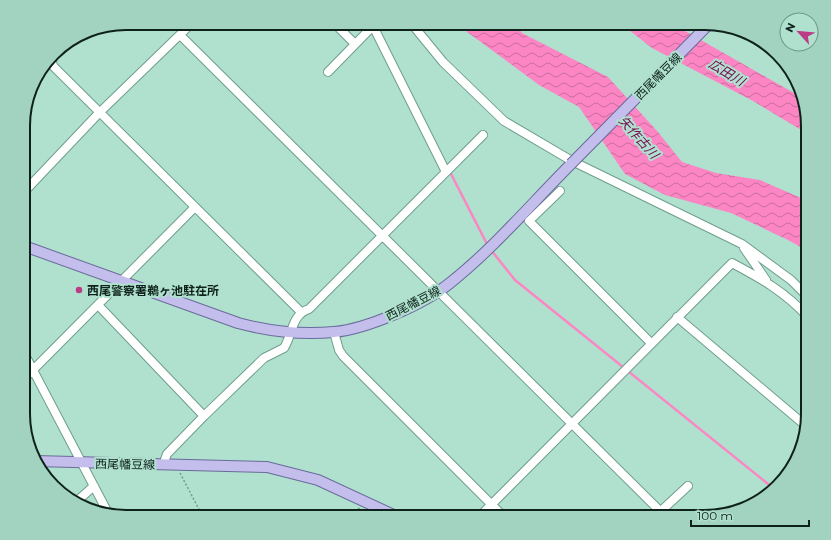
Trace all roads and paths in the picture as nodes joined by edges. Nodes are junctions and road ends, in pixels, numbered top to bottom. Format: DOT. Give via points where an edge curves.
graph roads {
  1 [pos="185,30"];
  2 [pos="341,30"];
  3 [pos="370,30"];
  4 [pos="379,30"];
  5 [pos="417,30"];
  6 [pos="703,30"];
  7 [pos="180,35"];
  8 [pos="355,44"];
  9 [pos="53,64"];
  10 [pos="328,72"];
  11 [pos="99,113"];
  12 [pos="483,135"];
  13 [pos="446,172"];
  14 [pos="30,186"];
  15 [pos="560,191"];
  16 [pos="194,207"];
  17 [pos="382,235"];
  18 [pos="742,244"];
  19 [pos="30,248"];
  20 [pos="121,281"];
  21 [pos="767,282"];
  22 [pos="801,290"];
  23 [pos="438,291"];
  24 [pos="98,305"];
  25 [pos="801,310"];
  26 [pos="301,312"];
  27 [pos="677,317"];
  28 [pos="291,331"];
  29 [pos="334,332"];
  30 [pos="651,343"];
  31 [pos="30,366"];
  32 [pos="32,370"];
  33 [pos="30,372"];
  34 [pos="204,416"];
  35 [pos="573,422"];
  36 [pos="801,422"];
  37 [pos="43,461"];
  38 [pos="81,463"];
  39 [pos="163,465"];
  40 [pos="177,465"];
  41 [pos="94,486"];
  42 [pos="688,486"];
  43 [pos="80,498"];
  44 [pos="370,503"];
  45 [pos="491,505"];
  46 [pos="105,508"];
  47 [pos="200,510"];
  48 [pos="357,510"];
  49 [pos="384,510"];
  50 [pos="486,510"];
  51 [pos="496,510"];
  52 [pos="660,510"];
  53 [pos="667,510"];
  1 -- 7 [label="street"];
  2 -- 8 [label="street"];
  3 -- 8 [label="street"];
  4 -- 13 [label="street"];
  5 -- 18 [label="street" via="443,62 504,121 572,161"];
  6 -- 23 [label="main road, 西尾幡豆線, bridge" via="472,264"];
  7 -- 11 [label="street"];
  7 -- 17 [label="street"];
  8 -- 10 [label="street"];
  9 -- 11 [label="street"];
  11 -- 14 [label="street"];
  11 -- 16 [label="street"];
  12 -- 13 [label="street"];
  13 -- 17 [label="street"];
  15 -- 30 [label="street" via="529,221"];
  16 -- 20 [label="street"];
  16 -- 26 [label="street"];
  17 -- 23 [label="street"];
  17 -- 26 [label="street" via="309,309"];
  18 -- 21 [label="street"];
  18 -- 22 [label="street"];
  19 -- 20 [label="main road, 西尾幡豆線"];
  20 -- 24 [label="street"];
  20 -- 28 [label="main road, 西尾幡豆線" via="238,323 262,329"];
  21 -- 25 [label="street"];
  21 -- 27 [label="street" via="732,263"];
  23 -- 29 [label="main road, 西尾幡豆線" via="379,320"];
  23 -- 35 [label="street"];
  24 -- 32 [label="street"];
  24 -- 34 [label="street"];
  26 -- 28 [label="street"];
  27 -- 30 [label="street"];
  27 -- 36 [label="street"];
  28 -- 29 [label="main road, 西尾幡豆線"];
  28 -- 34 [label="street" via="284,348 264,358"];
  29 -- 45 [label="street" via="343,356"];
  30 -- 35 [label="street"];
  31 -- 32 [label="street"];
  32 -- 33 [label="street"];
  32 -- 38 [label="street"];
  34 -- 39 [label="street" via="167,454"];
  35 -- 45 [label="street"];
  35 -- 52 [label="street"];
  37 -- 38 [label="main road, 西尾幡豆線"];
  38 -- 39 [label="main road, 西尾幡豆線"];
  38 -- 41 [label="street"];
  39 -- 40 [label="main road, 西尾幡豆線"];
  40 -- 44 [label="main road, 西尾幡豆線" via="267,467 318,480"];
  40 -- 47 [label="path"];
  41 -- 43 [label="street"];
  41 -- 46 [label="street"];
  42 -- 53 [label="street"];
  44 -- 48 [label="path"];
  44 -- 49 [label="main road, 西尾幡豆線"];
  45 -- 50 [label="street"];
  45 -- 51 [label="street"];
}
